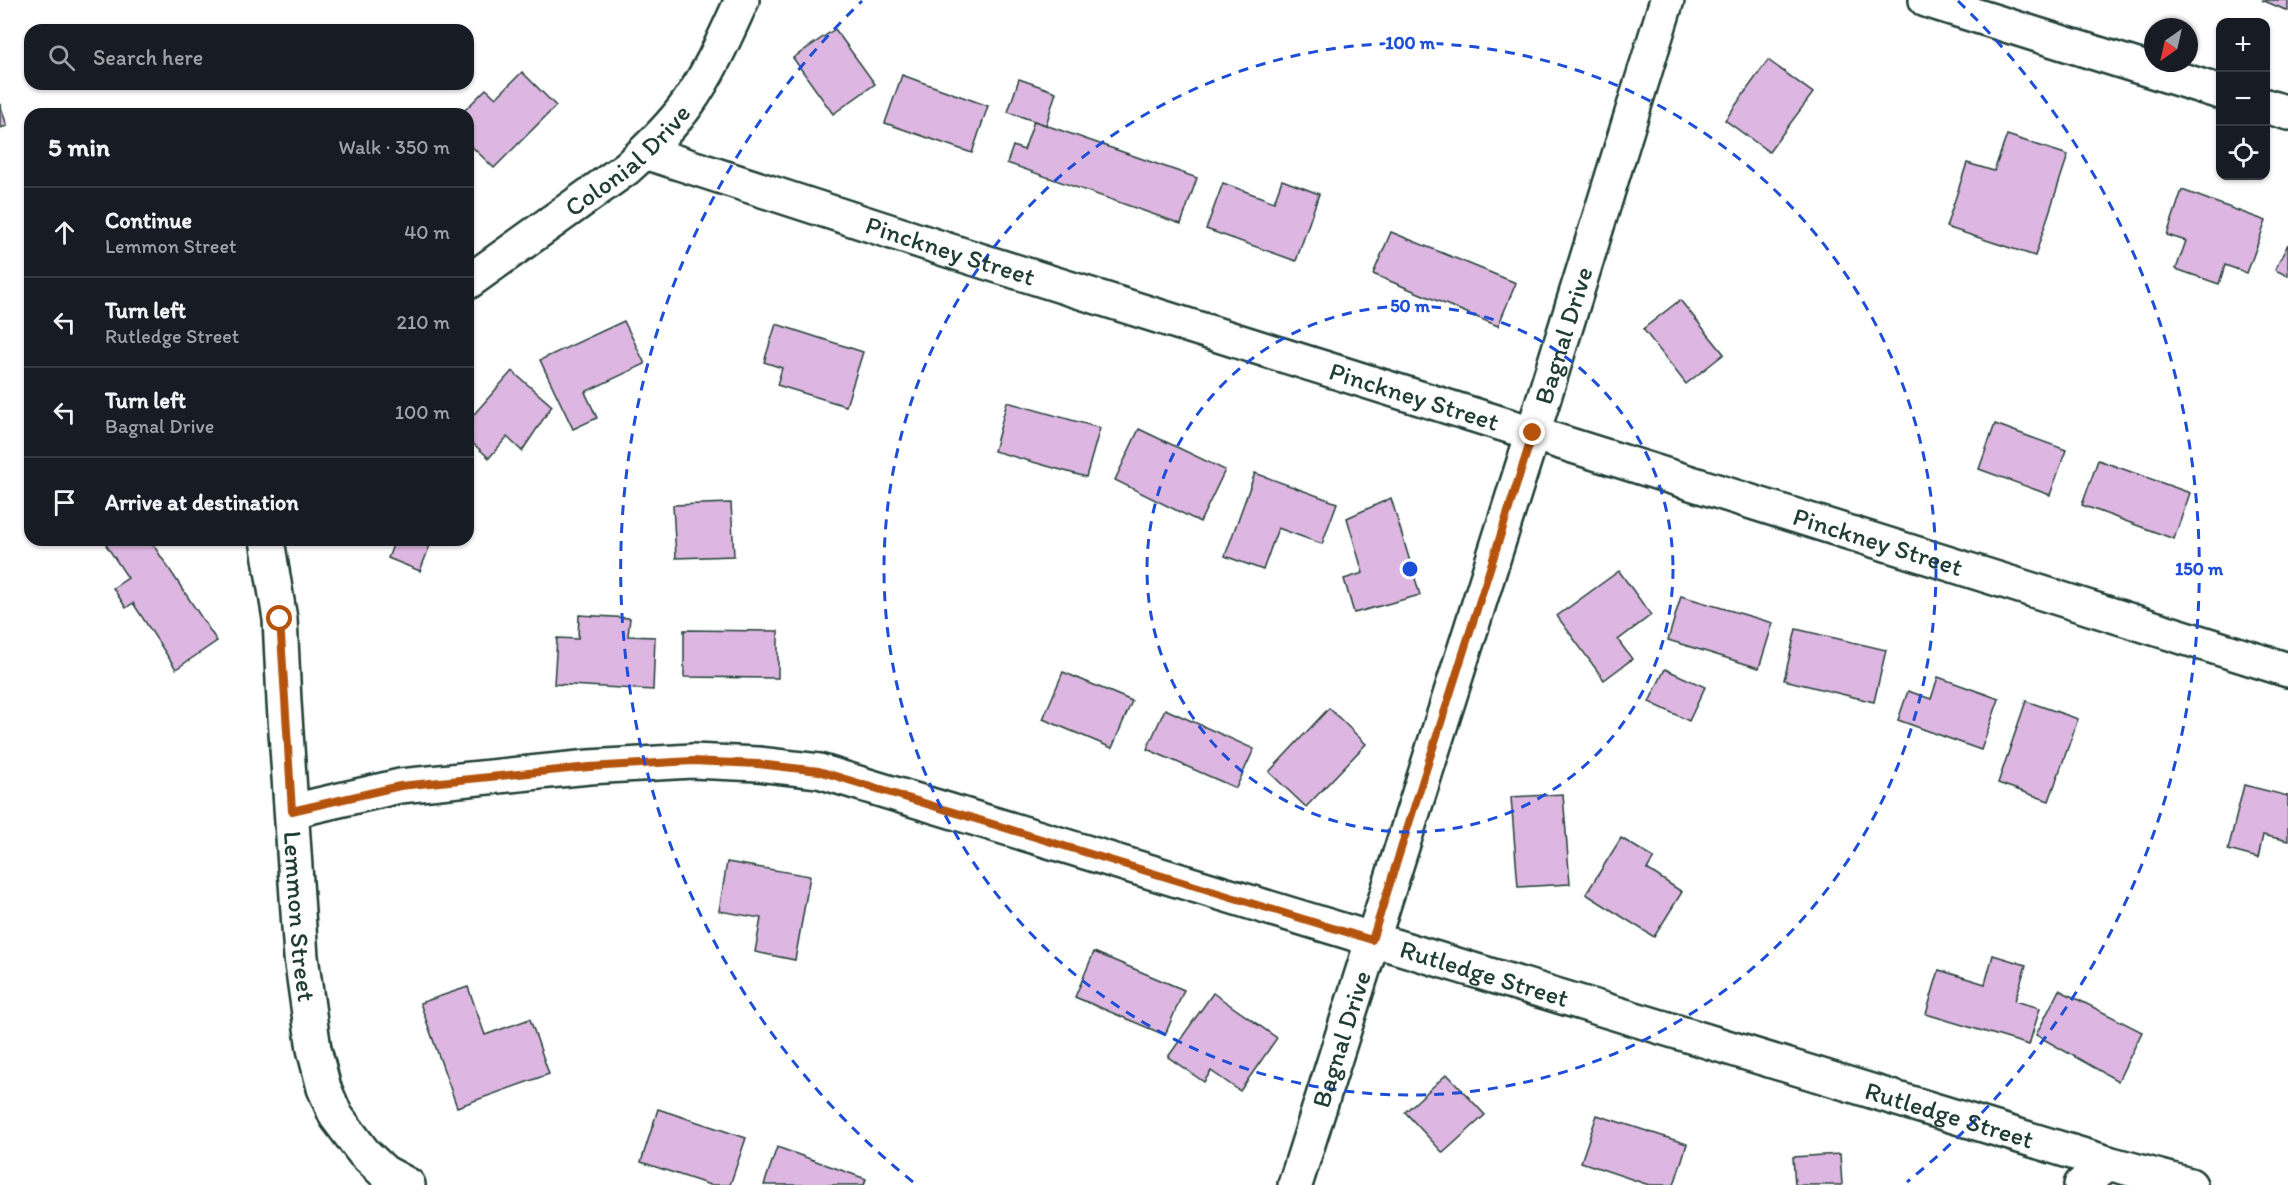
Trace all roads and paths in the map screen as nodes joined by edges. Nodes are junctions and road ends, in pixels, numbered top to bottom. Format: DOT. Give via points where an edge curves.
graph roads {
  1 [pos="742,0"];
  2 [pos="1666,0"];
  3 [pos="1926,0"];
  4 [pos="2216,91"];
  5 [pos="2270,108"];
  6 [pos="2288,113"];
  7 [pos="645,152"];
  8 [pos="474,278"];
  9 [pos="1533,433"];
  10 [pos="268,546"];
  11 [pos="2288,670"];
  12 [pos="292,811"];
  13 [pos="1372,940"];
  14 [pos="2108,1163"];
  15 [pos="408,1185"];
  16 [pos="1295,1185"];
  17 [pos="2081,1185"];
  18 [pos="2190,1185"];
  1 -- 7 [label="street, Colonial Drive" via="687,105"];
  2 -- 9 [label="street, Bagnal Drive"];
  3 -- 4 [label="street"];
  5 -- 6 [label="street"];
  7 -- 8 [label="street, Colonial Drive"];
  7 -- 9 [label="street, Pinckney Street"];
  9 -- 11 [label="street, Pinckney Street"];
  9 -- 13 [label="street, Bagnal Drive"];
  10 -- 12 [label="street, Lemmon Street" via="280,619"];
  12 -- 13 [label="street, Rutledge Street" via="400,786 589,767 692,761 819,771"];
  12 -- 15 [label="street, Lemmon Street" via="301,957 314,1049 324,1088 336,1116 364,1153 384,1172"];
  13 -- 14 [label="street, Rutledge Street"];
  13 -- 16 [label="street, Bagnal Drive"];
  14 -- 17 [label="street"];
  14 -- 18 [label="street"];
}
